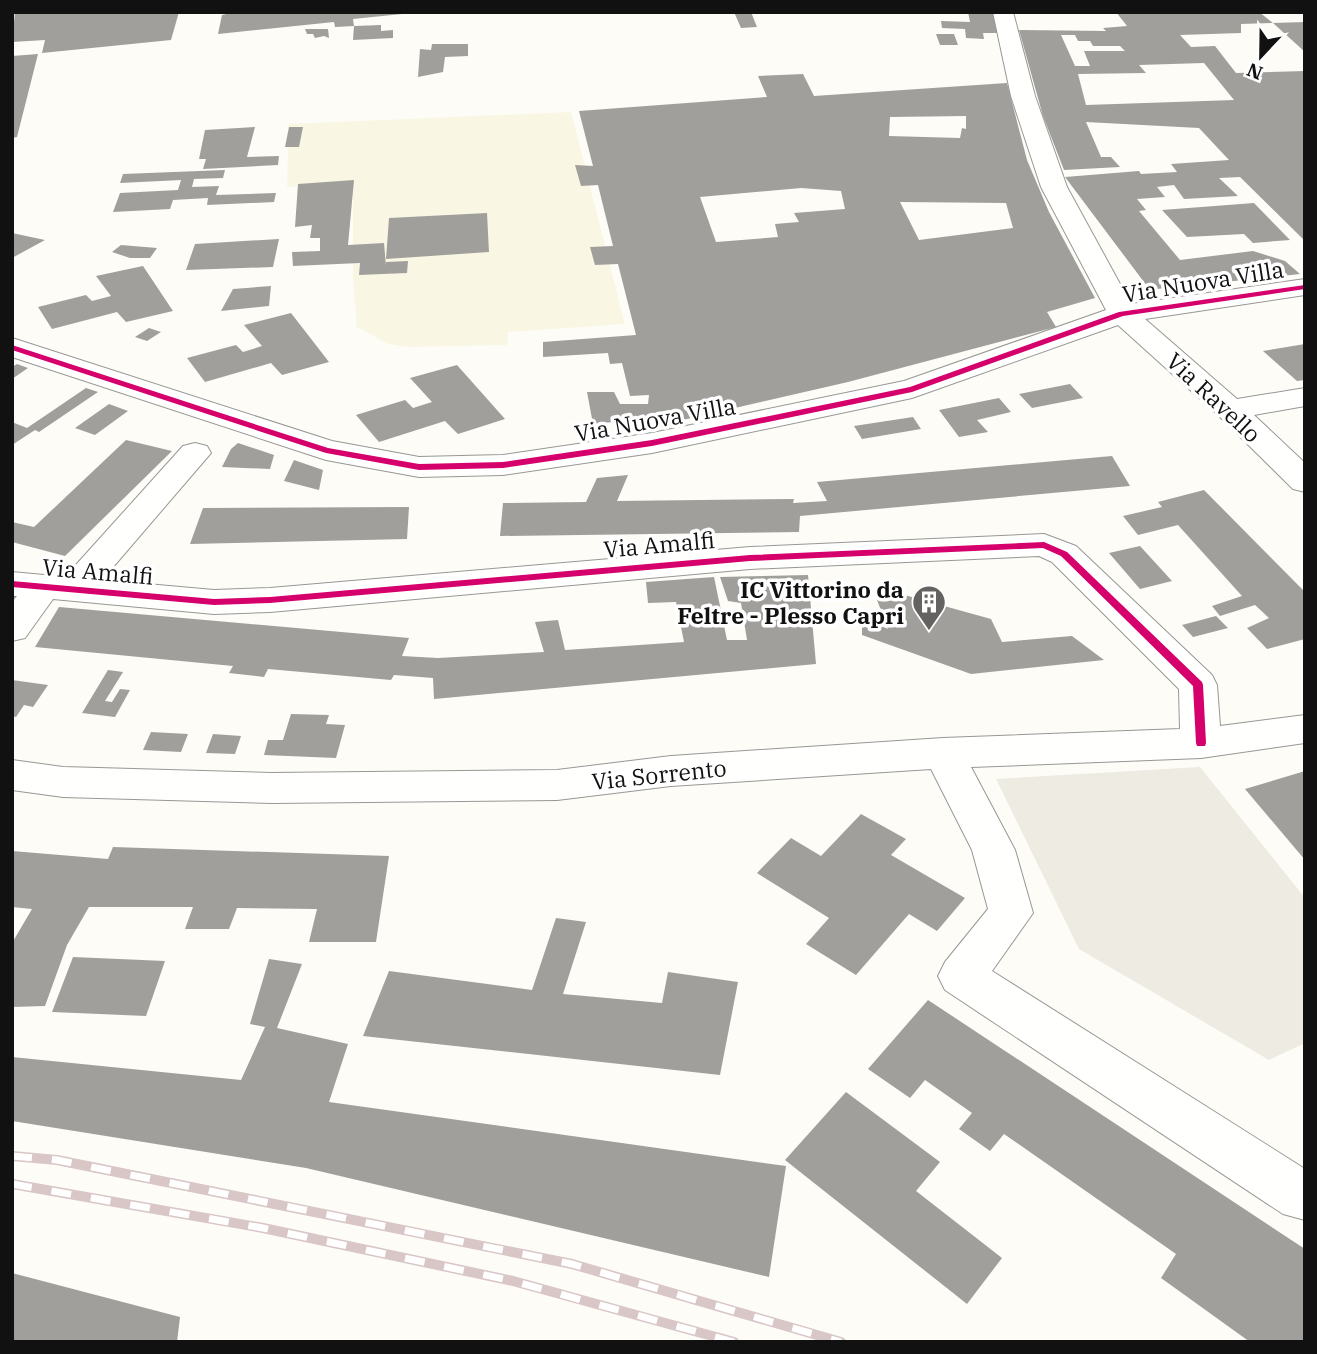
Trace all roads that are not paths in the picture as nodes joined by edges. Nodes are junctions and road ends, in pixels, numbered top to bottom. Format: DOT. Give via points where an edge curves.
graph roads {
  1 [pos="1003,12"];
  2 [pos="1305,287"];
  3 [pos="1122,314"];
  4 [pos="12,347"];
  5 [pos="1305,397"];
  6 [pos="1230,409"];
  7 [pos="195,453"];
  8 [pos="1305,482"];
  9 [pos="43,587"];
  10 [pos="12,629"];
  11 [pos="1305,729"];
  12 [pos="1201,743"];
  13 [pos="943,753"];
  14 [pos="12,775"];
  15 [pos="1305,1194"];
  1 -- 3 [label="street" via="1023,96 1054,187"];
  2 -- 3 [label="street, Via Nuova Villa"];
  3 -- 4 [label="street, Via Nuova Villa" via="912,388 652,443 503,465 419,467 326,450"];
  3 -- 6 [label="street, Via Ravello"];
  5 -- 6 [label="street"];
  6 -- 8 [label="street, Via Ravello"];
  7 -- 9 [label="street"];
  9 -- 10 [label="street"];
  9 -- 12 [label="street, Via Amalfi" via="214,602 270,600 750,558 1044,545 1064,554 1198,685"];
  11 -- 12 [label="street, Via Sorrento"];
  12 -- 13 [label="street, Via Sorrento"];
  13 -- 14 [label="street, Via Sorrento" via="671,771 557,785 272,788 62,782"];
  13 -- 15 [label="street" via="987,831 1011,913 961,976 1301,1197"];
}
